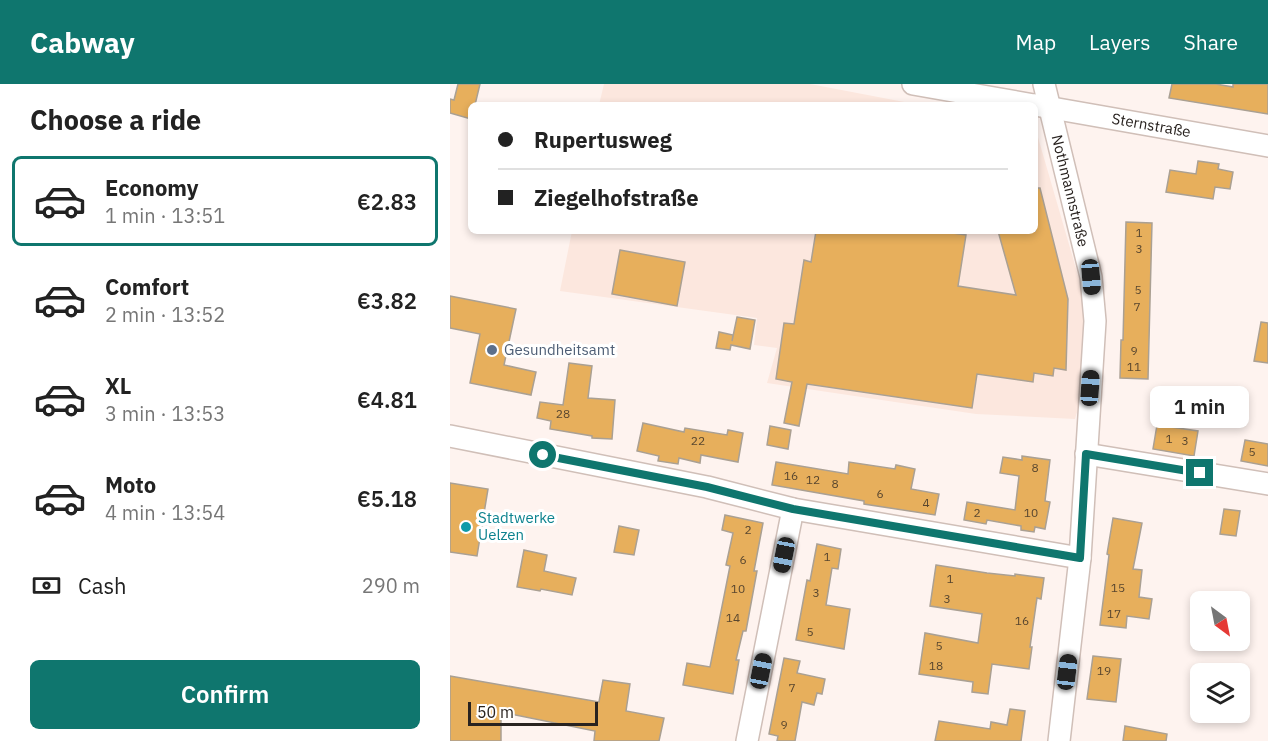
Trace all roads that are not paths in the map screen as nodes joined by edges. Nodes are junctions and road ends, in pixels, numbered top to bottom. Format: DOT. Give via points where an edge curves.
graph roads {
  1 [pos="914,84"];
  2 [pos="1044,84"];
  3 [pos="1016,102"];
  4 [pos="1039,106"];
  5 [pos="1268,146"];
  6 [pos="450,436"];
  7 [pos="1086,454"];
  8 [pos="1268,484"];
  9 [pos="793,509"];
  10 [pos="1080,558"];
  11 [pos="747,741"];
  12 [pos="1059,741"];
  1 -- 3 [label="street, Sternstraße"];
  2 -- 4 [label="street, Nothmannstraße"];
  4 -- 5 [label="street, Sternstraße"];
  4 -- 7 [label="street, Nothmannstraße" via="1091,277 1095,321"];
  6 -- 9 [label="street" via="707,487"];
  7 -- 8 [label="street"];
  7 -- 10 [label="street, Nothmannstraße"];
  9 -- 10 [label="street"];
  9 -- 11 [label="street"];
  10 -- 12 [label="street, Nothmannstraße"];
}
